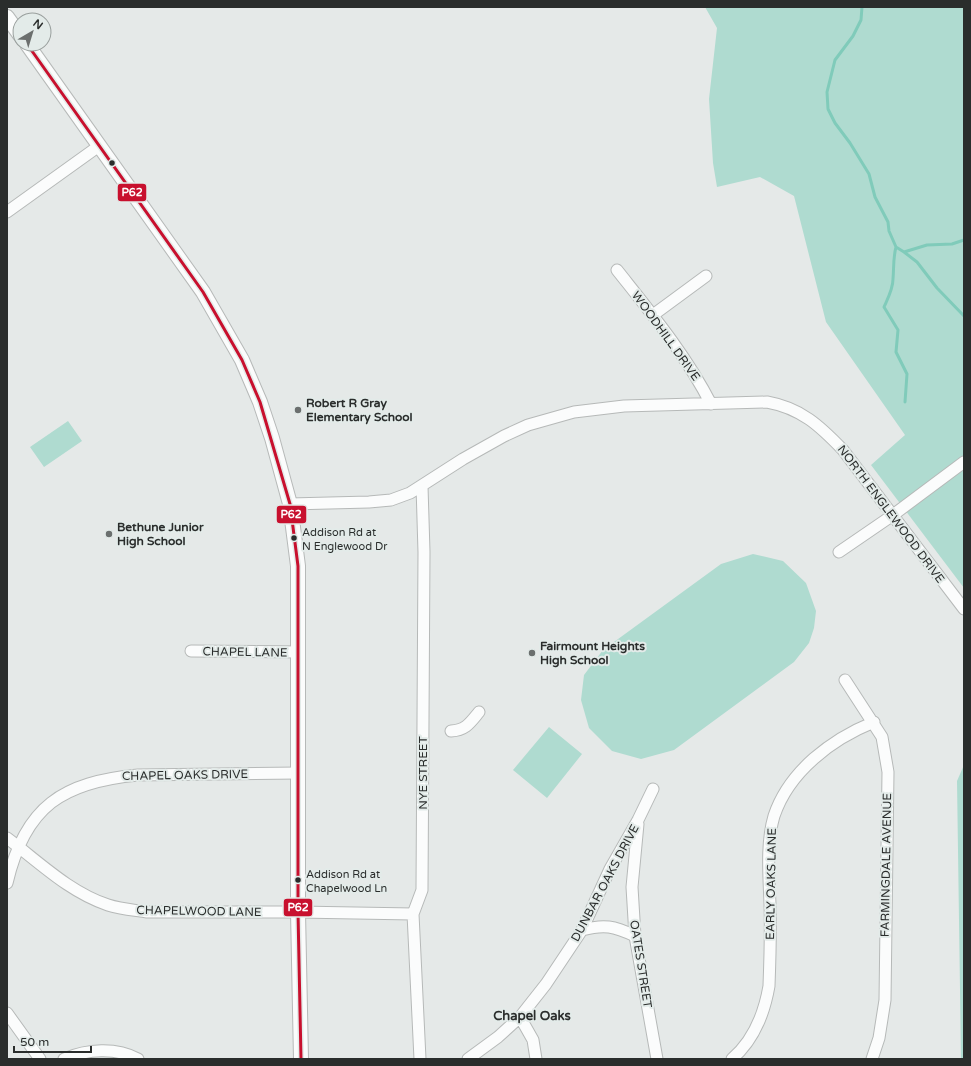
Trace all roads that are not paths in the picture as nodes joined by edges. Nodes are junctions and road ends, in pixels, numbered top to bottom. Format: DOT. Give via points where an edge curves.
graph roads {
  1 [pos="33,52"];
  2 [pos="99,146"];
  3 [pos="7,212"];
  4 [pos="617,270"];
  5 [pos="706,276"];
  6 [pos="653,315"];
  7 [pos="711,404"];
  8 [pos="964,462"];
  9 [pos="422,486"];
  10 [pos="290,504"];
  11 [pos="893,515"];
  12 [pos="839,552"];
  13 [pos="964,609"];
  14 [pos="191,651"];
  15 [pos="299,652"];
  16 [pos="845,680"];
  17 [pos="479,712"];
  18 [pos="874,722"];
  19 [pos="451,731"];
  20 [pos="299,773"];
  21 [pos="653,789"];
  22 [pos="638,820"];
  23 [pos="7,838"];
  24 [pos="17,845"];
  25 [pos="7,883"];
  26 [pos="298,912"];
  27 [pos="413,914"];
  28 [pos="582,930"];
  29 [pos="635,936"];
  30 [pos="7,1012"];
  31 [pos="520,1017"];
  32 [pos="40,1059"];
  33 [pos="64,1059"];
  34 [pos="138,1059"];
  35 [pos="301,1059"];
  36 [pos="420,1059"];
  37 [pos="468,1059"];
  38 [pos="536,1059"];
  39 [pos="657,1059"];
  40 [pos="732,1059"];
  41 [pos="872,1059"];
  1 -- 2 [label="street"];
  2 -- 3 [label="street"];
  2 -- 10 [label="street" via="203,292 242,360 260,402"];
  4 -- 6 [label="street, WOODHILL DRIVE"];
  5 -- 6 [label="street"];
  6 -- 7 [label="street, WOODHILL DRIVE" via="689,364"];
  7 -- 9 [label="street, NORTH ENGLEWOOD DRIVE" via="624,406 574,412 552,418 504,436"];
  7 -- 11 [label="street, NORTH ENGLEWOOD DRIVE" via="767,402 796,410 824,430 843,450"];
  8 -- 11 [label="street"];
  9 -- 10 [label="street, NORTH ENGLEWOOD DRIVE" via="402,497 382,502"];
  9 -- 27 [label="street, NYE STREET" via="422,890"];
  10 -- 15 [label="street" via="298,566"];
  11 -- 12 [label="street"];
  11 -- 13 [label="street, NORTH ENGLEWOOD DRIVE"];
  14 -- 15 [label="street, CHAPEL LANE"];
  15 -- 20 [label="street"];
  16 -- 18 [label="street, FARMINGDALE AVENUE"];
  17 -- 19 [label="street" via="462,730"];
  18 -- 40 [label="street, EARLY OAKS LANE" via="840,739 811,762 794,780 777,808 770,835 769,986 764,1009 754,1034"];
  18 -- 41 [label="street, FARMINGDALE AVENUE" via="886,752 888,821 885,1000 879,1038"];
  20 -- 24 [label="street, CHAPEL OAKS DRIVE" via="164,774 102,780 74,789 54,801 36,819"];
  20 -- 26 [label="street"];
  21 -- 22 [label="street, DUNBAR OAKS DRIVE"];
  22 -- 28 [label="street, DUNBAR OAKS DRIVE" via="610,869"];
  22 -- 29 [label="street, OATES STREET" via="632,887"];
  23 -- 24 [label="street, CHAPELWOOD LANE"];
  24 -- 25 [label="street, CHAPEL OAKS DRIVE"];
  24 -- 26 [label="street, CHAPELWOOD LANE" via="78,891 125,909 147,912"];
  26 -- 27 [label="street, CHAPELWOOD LANE"];
  26 -- 35 [label="street"];
  27 -- 36 [label="street, NYE STREET"];
  28 -- 29 [label="street" via="612,926"];
  28 -- 31 [label="street, DUNBAR OAKS DRIVE" via="546,984"];
  29 -- 39 [label="street, OATES STREET"];
  30 -- 32 [label="street"];
  31 -- 37 [label="street, DUNBAR OAKS DRIVE"];
  31 -- 38 [label="street" via="532,1040"];
  33 -- 34 [label="street" via="96,1050 111,1051"];
}
